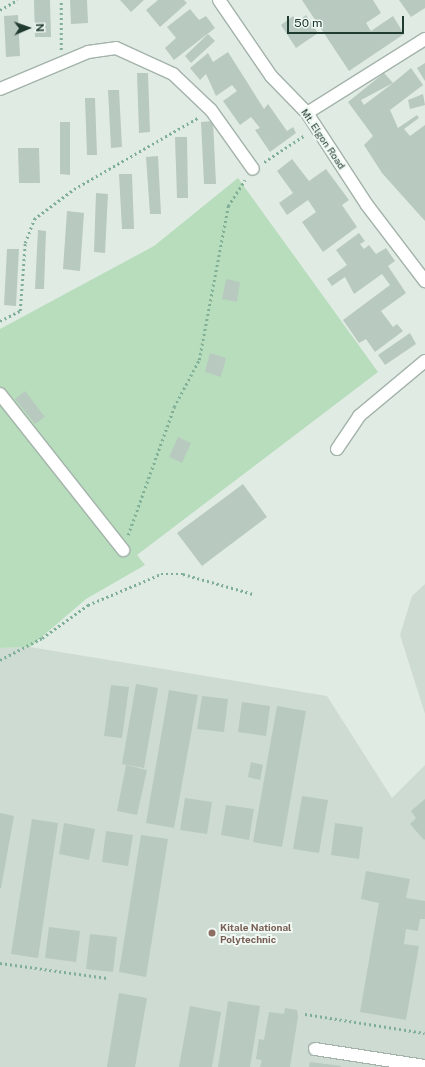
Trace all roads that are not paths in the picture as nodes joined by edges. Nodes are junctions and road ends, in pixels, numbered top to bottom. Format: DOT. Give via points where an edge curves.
graph roads {
  1 [pos="218,0"];
  2 [pos="425,39"];
  3 [pos="0,89"];
  4 [pos="307,113"];
  5 [pos="253,169"];
  6 [pos="425,281"];
  7 [pos="425,362"];
  8 [pos="0,394"];
  9 [pos="338,449"];
  10 [pos="123,550"];
  11 [pos="315,1049"];
  12 [pos="425,1066"];
  1 -- 4 [label="street, Mt. Elgon Road" via="271,76"];
  2 -- 4 [label="street"];
  3 -- 5 [label="street" via="60,62 116,48 173,74 211,110"];
  4 -- 6 [label="street, Mt. Elgon Road" via="367,205"];
  7 -- 9 [label="street" via="359,416"];
  8 -- 10 [label="street"];
  11 -- 12 [label="street"];
}
